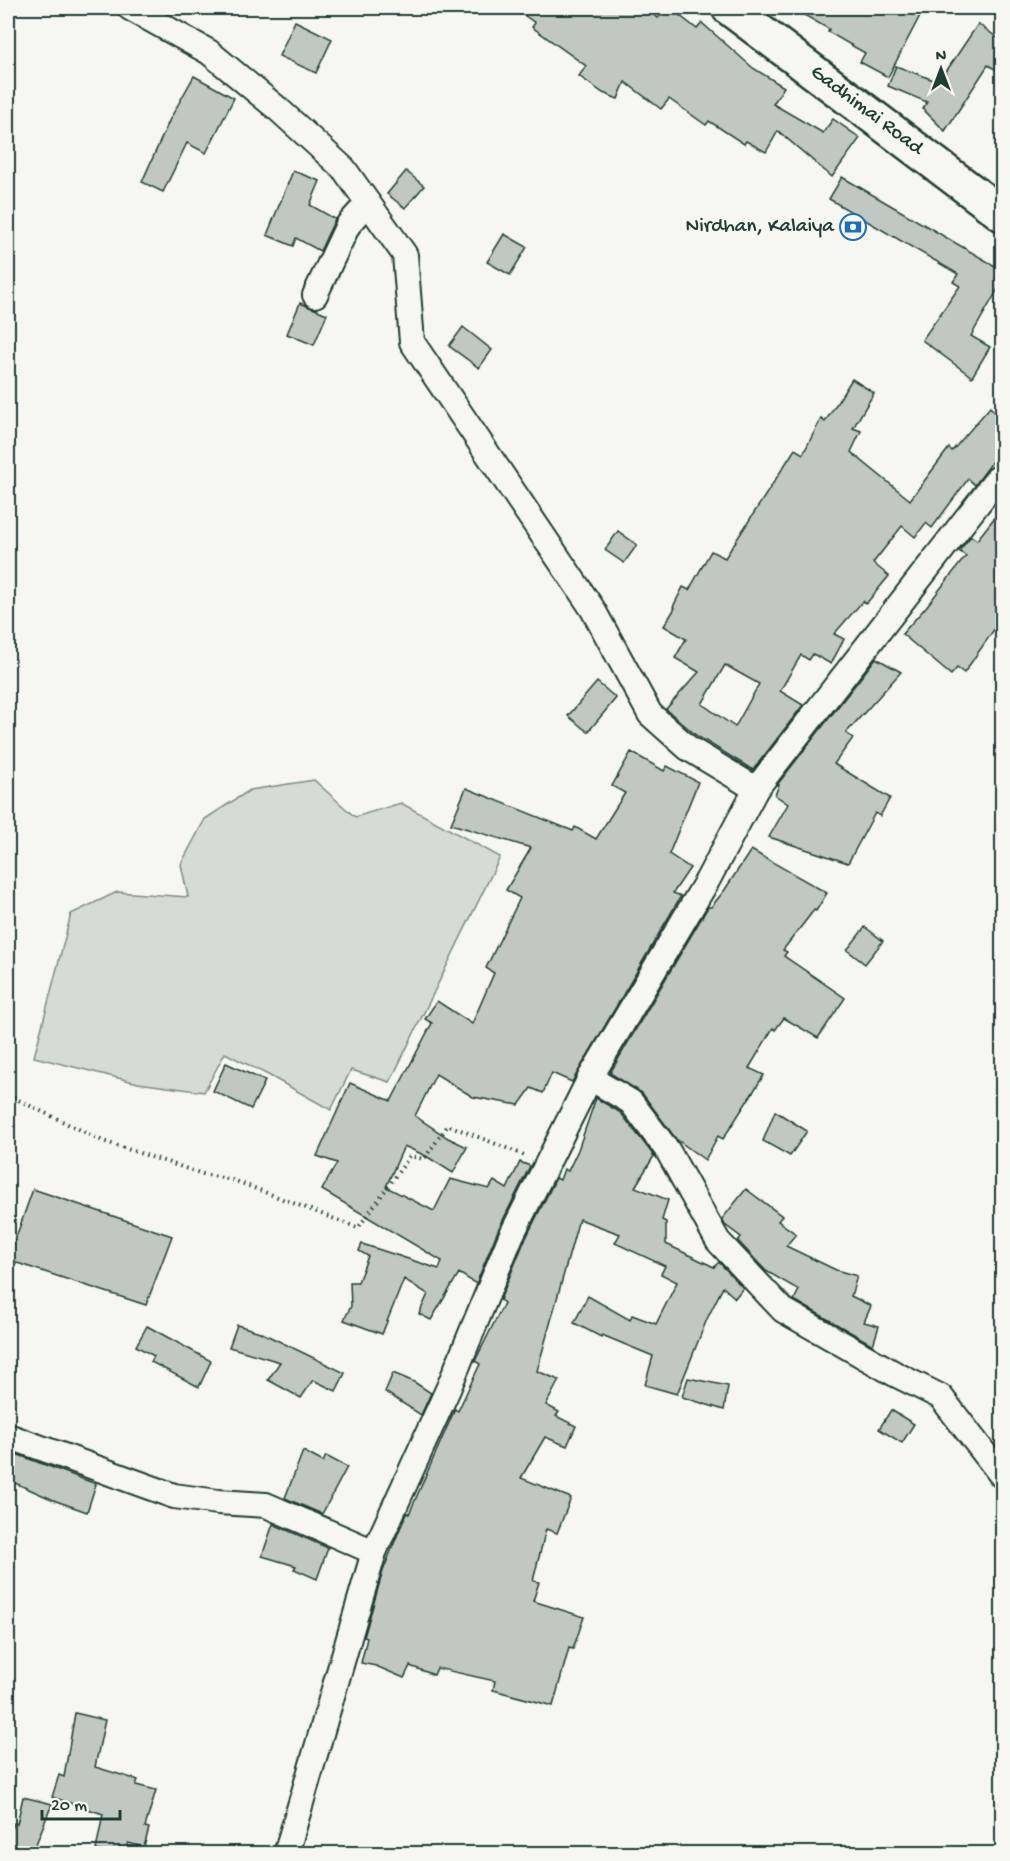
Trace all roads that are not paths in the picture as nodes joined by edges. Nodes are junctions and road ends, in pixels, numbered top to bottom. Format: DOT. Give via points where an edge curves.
graph roads {
  1 [pos="130,8"];
  2 [pos="729,8"];
  3 [pos="368,203"];
  4 [pos="1002,214"];
  5 [pos="315,295"];
  6 [pos="1002,476"];
  7 [pos="756,789"];
  8 [pos="590,1078"];
  9 [pos="8,1436"];
  10 [pos="1002,1476"];
  11 [pos="374,1552"];
  12 [pos="286,1854"];
  1 -- 3 [label="street" via="209,52 344,169"];
  2 -- 4 [label="street, Gadhimai Road"];
  3 -- 5 [label="street" via="348,225"];
  3 -- 7 [label="street" via="405,255 412,342 592,608 650,714 688,748"];
  6 -- 7 [label="street"];
  7 -- 8 [label="street" via="707,881"];
  8 -- 10 [label="street" via="631,1102 668,1151 718,1241 783,1310 941,1397"];
  8 -- 11 [label="street" via="511,1236 449,1387"];
  9 -- 11 [label="street" via="174,1496 266,1505"];
  11 -- 12 [label="street"];
}
